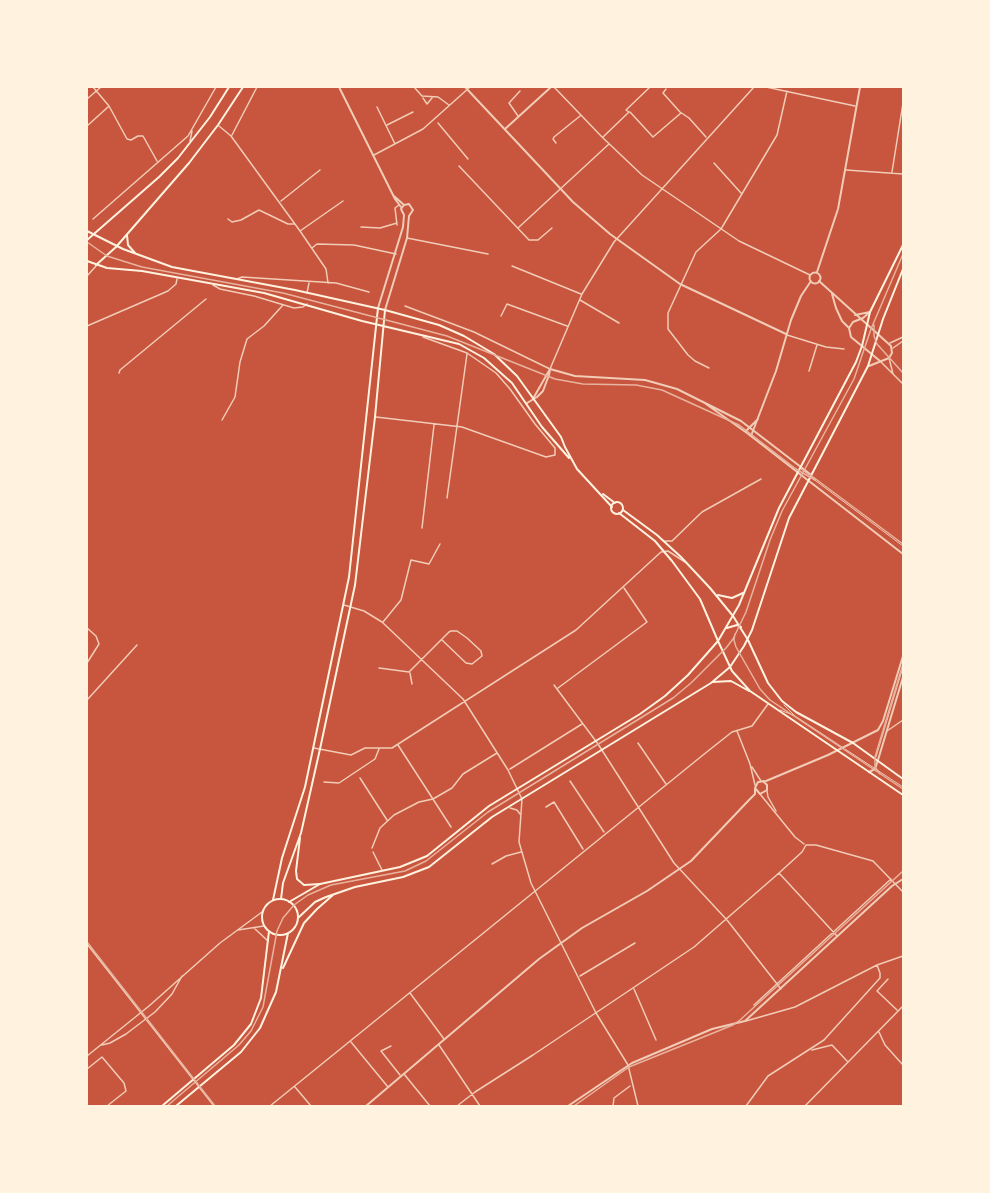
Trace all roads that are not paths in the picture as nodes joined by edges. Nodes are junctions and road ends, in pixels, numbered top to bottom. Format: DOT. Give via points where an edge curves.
graph roads {
  1 [pos="93,87"];
  2 [pos="101,87"];
  3 [pos="216,87"];
  4 [pos="229,87"];
  5 [pos="243,87"];
  6 [pos="257,87"];
  7 [pos="339,87"];
  8 [pos="414,87"];
  9 [pos="550,87"];
  10 [pos="650,87"];
  11 [pos="754,87"];
  12 [pos="766,87"];
  13 [pos="860,87"];
  14 [pos="468,88"];
  15 [pos="666,88"];
  16 [pos="96,91"];
  17 [pos="519,91"];
  18 [pos="787,92"];
  19 [pos="422,96"];
  20 [pos="432,97"];
  21 [pos="87,99"];
  22 [pos="903,103"];
  23 [pos="109,106"];
  24 [pos="450,106"];
  25 [pos="856,106"];
  26 [pos="377,107"];
  27 [pos="413,112"];
  28 [pos="629,112"];
  29 [pos="681,113"];
  30 [pos="519,116"];
  31 [pos="581,116"];
  32 [pos="438,123"];
  33 [pos="218,125"];
  34 [pos="87,126"];
  35 [pos="386,126"];
  36 [pos="505,129"];
  37 [pos="192,130"];
  38 [pos="231,136"];
  39 [pos="602,137"];
  40 [pos="707,137"];
  41 [pos="556,143"];
  42 [pos="395,144"];
  43 [pos="609,144"];
  44 [pos="189,146"];
  45 [pos="373,155"];
  46 [pos="468,159"];
  47 [pos="158,161"];
  48 [pos="714,163"];
  49 [pos="459,166"];
  50 [pos="320,170"];
  51 [pos="845,170"];
  52 [pos="891,172"];
  53 [pos="903,174"];
  54 [pos="661,188"];
  55 [pos="560,189"];
  56 [pos="742,194"];
  57 [pos="344,201"];
  58 [pos="280,202"];
  59 [pos="402,205"];
  60 [pos="404,215"];
  61 [pos="408,216"];
  62 [pos="93,219"];
  63 [pos="228,219"];
  64 [pos="294,224"];
  65 [pos="361,227"];
  66 [pos="517,228"];
  67 [pos="552,228"];
  68 [pos="721,229"];
  69 [pos="87,231"];
  70 [pos="300,231"];
  71 [pos="93,234"];
  72 [pos="127,234"];
  73 [pos="407,237"];
  74 [pos="616,239"];
  75 [pos="87,240"];
  76 [pos="903,245"];
  77 [pos="116,247"];
  78 [pos="311,248"];
  79 [pos="396,254"];
  80 [pos="488,254"];
  81 [pos="137,255"];
  82 [pos="87,261"];
  83 [pos="96,265"];
  84 [pos="512,266"];
  85 [pos="903,269"];
  86 [pos="817,272"];
  87 [pos="810,275"];
  88 [pos="87,276"];
  89 [pos="177,277"];
  90 [pos="237,279"];
  91 [pos="811,281"];
  92 [pos="819,281"];
  93 [pos="309,283"];
  94 [pos="328,283"];
  95 [pos="680,284"];
  96 [pos="212,285"];
  97 [pos="369,292"];
  98 [pos="307,293"];
  99 [pos="582,294"];
  100 [pos="832,294"];
  101 [pos="206,299"];
  102 [pos="579,300"];
  103 [pos="307,304"];
  104 [pos="283,305"];
  105 [pos="405,306"];
  106 [pos="378,308"];
  107 [pos="385,310"];
  108 [pos="870,312"];
  109 [pos="855,315"];
  110 [pos="501,316"];
  111 [pos="860,320"];
  112 [pos="619,323"];
  113 [pos="376,324"];
  114 [pos="87,326"];
  115 [pos="383,326"];
  116 [pos="568,326"];
  117 [pos="867,326"];
  118 [pos="849,328"];
  119 [pos="417,333"];
  120 [pos="786,334"];
  121 [pos="878,335"];
  122 [pos="903,337"];
  123 [pos="903,341"];
  124 [pos="889,343"];
  125 [pos="817,344"];
  126 [pos="862,346"];
  127 [pos="892,348"];
  128 [pos="844,349"];
  129 [pos="467,353"];
  130 [pos="872,354"];
  131 [pos="889,358"];
  132 [pos="880,361"];
  133 [pos="868,366"];
  134 [pos="709,368"];
  135 [pos="550,369"];
  136 [pos="809,371"];
  137 [pos="119,373"];
  138 [pos="894,375"];
  139 [pos="903,384"];
  140 [pos="534,398"];
  141 [pos="699,399"];
  142 [pos="527,403"];
  143 [pos="375,417"];
  144 [pos="759,418"];
  145 [pos="222,420"];
  146 [pos="434,424"];
  147 [pos="456,426"];
  148 [pos="749,427"];
  149 [pos="746,431"];
  150 [pos="754,431"];
  151 [pos="752,436"];
  152 [pos="571,459"];
  153 [pos="800,467"];
  154 [pos="803,472"];
  155 [pos="797,473"];
  156 [pos="810,475"];
  157 [pos="761,479"];
  158 [pos="807,480"];
  159 [pos="603,494"];
  160 [pos="447,498"];
  161 [pos="615,502"];
  162 [pos="612,507"];
  163 [pos="623,510"];
  164 [pos="619,513"];
  165 [pos="422,528"];
  166 [pos="664,541"];
  167 [pos="672,541"];
  168 [pos="440,544"];
  169 [pos="903,546"];
  170 [pos="664,550"];
  171 [pos="673,550"];
  172 [pos="903,554"];
  173 [pos="658,556"];
  174 [pos="668,556"];
  175 [pos="684,562"];
  176 [pos="623,588"];
  177 [pos="746,591"];
  178 [pos="716,594"];
  179 [pos="343,605"];
  180 [pos="350,607"];
  181 [pos="733,616"];
  182 [pos="382,622"];
  183 [pos="741,627"];
  184 [pos="87,628"];
  185 [pos="726,628"];
  186 [pos="442,640"];
  187 [pos="748,640"];
  188 [pos="718,641"];
  189 [pos="137,645"];
  190 [pos="738,656"];
  191 [pos="903,656"];
  192 [pos="725,657"];
  193 [pos="422,660"];
  194 [pos="87,663"];
  195 [pos="730,667"];
  196 [pos="903,667"];
  197 [pos="379,668"];
  198 [pos="409,672"];
  199 [pos="903,677"];
  200 [pos="711,683"];
  201 [pos="412,684"];
  202 [pos="554,685"];
  203 [pos="557,689"];
  204 [pos="750,691"];
  205 [pos="776,694"];
  206 [pos="87,700"];
  207 [pos="465,701"];
  208 [pos="768,704"];
  209 [pos="775,708"];
  210 [pos="795,716"];
  211 [pos="903,720"];
  212 [pos="583,724"];
  213 [pos="736,731"];
  214 [pos="887,731"];
  215 [pos="596,741"];
  216 [pos="638,743"];
  217 [pos="853,743"];
  218 [pos="398,744"];
  219 [pos="314,748"];
  220 [pos="379,748"];
  221 [pos="843,748"];
  222 [pos="320,749"];
  223 [pos="602,750"];
  224 [pos="837,751"];
  225 [pos="498,753"];
  226 [pos="877,760"];
  227 [pos="750,764"];
  228 [pos="875,767"];
  229 [pos="508,770"];
  230 [pos="869,772"];
  231 [pos="360,778"];
  232 [pos="903,779"];
  233 [pos="570,781"];
  234 [pos="762,781"];
  235 [pos="324,782"];
  236 [pos="666,784"];
  237 [pos="755,785"];
  238 [pos="903,787"];
  239 [pos="518,789"];
  240 [pos="755,789"];
  241 [pos="767,790"];
  242 [pos="760,794"];
  243 [pos="903,795"];
  244 [pos="433,799"];
  245 [pos="522,799"];
  246 [pos="546,807"];
  247 [pos="508,808"];
  248 [pos="639,808"];
  249 [pos="521,815"];
  250 [pos="780,817"];
  251 [pos="387,820"];
  252 [pos="452,827"];
  253 [pos="301,832"];
  254 [pos="605,834"];
  255 [pos="806,845"];
  256 [pos="372,848"];
  257 [pos="584,851"];
  258 [pos="373,852"];
  259 [pos="521,852"];
  260 [pos="492,864"];
  261 [pos="679,869"];
  262 [pos="382,871"];
  263 [pos="779,873"];
  264 [pos="891,879"];
  265 [pos="903,879"];
  266 [pos="320,884"];
  267 [pos="896,884"];
  268 [pos="535,892"];
  269 [pos="903,892"];
  270 [pos="335,893"];
  271 [pos="281,899"];
  272 [pos="273,900"];
  273 [pos="289,902"];
  274 [pos="262,912"];
  275 [pos="298,918"];
  276 [pos="727,920"];
  277 [pos="264,926"];
  278 [pos="253,928"];
  279 [pos="237,930"];
  280 [pos="269,931"];
  281 [pos="834,932"];
  282 [pos="288,933"];
  283 [pos="838,936"];
  284 [pos="268,941"];
  285 [pos="561,943"];
  286 [pos="635,943"];
  287 [pos="87,944"];
  288 [pos="903,956"];
  289 [pos="877,965"];
  290 [pos="281,972"];
  291 [pos="183,975"];
  292 [pos="579,977"];
  293 [pos="888,979"];
  294 [pos="777,984"];
  295 [pos="634,988"];
  296 [pos="781,989"];
  297 [pos="409,993"];
  298 [pos="754,1005"];
  299 [pos="903,1006"];
  300 [pos="898,1011"];
  301 [pos="141,1012"];
  302 [pos="596,1013"];
  303 [pos="146,1020"];
  304 [pos="745,1021"];
  305 [pos="878,1031"];
  306 [pos="444,1039"];
  307 [pos="656,1040"];
  308 [pos="350,1041"];
  309 [pos="820,1043"];
  310 [pos="438,1044"];
  311 [pos="100,1045"];
  312 [pos="391,1046"];
  313 [pos="824,1046"];
  314 [pos="811,1050"];
  315 [pos="87,1056"];
  316 [pos="848,1061"];
  317 [pos="628,1065"];
  318 [pos="903,1065"];
  319 [pos="87,1069"];
  320 [pos="402,1075"];
  321 [pos="193,1079"];
  322 [pos="294,1086"];
  323 [pos="630,1086"];
  324 [pos="199,1087"];
  325 [pos="388,1088"];
  326 [pos="472,1094"];
  327 [pos="107,1106"];
  328 [pos="162,1106"];
  329 [pos="176,1106"];
  330 [pos="214,1106"];
  331 [pos="270,1106"];
  332 [pos="311,1106"];
  333 [pos="366,1106"];
  334 [pos="430,1106"];
  335 [pos="456,1106"];
  336 [pos="480,1106"];
  337 [pos="568,1106"];
  338 [pos="613,1106"];
  339 [pos="638,1106"];
  340 [pos="746,1106"];
  341 [pos="805,1106"];
  1 -- 16 [label="street"];
  2 -- 16 [label="street"];
  3 -- 37 [label="street"];
  4 -- 44 [label="main road"];
  5 -- 33 [label="main road"];
  6 -- 38 [label="street"];
  7 -- 45 [label="street"];
  8 -- 19 [label="street"];
  9 -- 30 [label="street"];
  9 -- 31 [label="street"];
  10 -- 28 [label="street" via="626,110"];
  11 -- 40 [label="street"];
  12 -- 18 [label="street"];
  13 -- 25 [label="street"];
  14 -- 24 [label="street"];
  14 -- 36 [label="street"];
  15 -- 29 [label="street" via="663,93"];
  16 -- 21 [label="street"];
  16 -- 23 [label="street"];
  17 -- 30 [label="street" via="509,103"];
  18 -- 25 [label="street"];
  18 -- 56 [label="street" via="777,135"];
  19 -- 20 [label="street"];
  19 -- 20 [label="street" via="427,104"];
  20 -- 24 [label="street"];
  22 -- 52 [label="street"];
  23 -- 34 [label="street"];
  23 -- 47 [label="street" via="126,138 130,141 143,136"];
  24 -- 42 [label="street" via="423,129"];
  25 -- 51 [label="street"];
  26 -- 35 [label="street"];
  27 -- 35 [label="street"];
  28 -- 29 [label="street" via="653,137"];
  28 -- 39 [label="street"];
  29 -- 40 [label="street"];
  30 -- 36 [label="street"];
  31 -- 39 [label="street"];
  31 -- 41 [label="street" via="554,137"];
  32 -- 46 [label="street"];
  33 -- 38 [label="street"];
  33 -- 72 [label="main road"];
  35 -- 42 [label="street"];
  36 -- 55 [label="street"];
  37 -- 44 [label="street"];
  37 -- 47 [label="street"];
  38 -- 58 [label="street"];
  39 -- 43 [label="street"];
  40 -- 54 [label="street"];
  42 -- 45 [label="street"];
  43 -- 54 [label="street"];
  43 -- 55 [label="street"];
  44 -- 71 [label="main road"];
  45 -- 59 [label="street"];
  47 -- 62 [label="street"];
  48 -- 56 [label="street"];
  49 -- 66 [label="street"];
  50 -- 58 [label="street"];
  51 -- 52 [label="street"];
  51 -- 86 [label="street" via="838,209"];
  52 -- 53 [label="street"];
  54 -- 68 [label="street"];
  54 -- 74 [label="street"];
  55 -- 66 [label="street"];
  55 -- 74 [label="street"];
  56 -- 68 [label="street"];
  57 -- 70 [label="street"];
  58 -- 64 [label="street"];
  59 -- 60 [label="street"];
  59 -- 61 [label="street" via="413,208"];
  59 -- 65 [label="street" via="395,208 397,224"];
  60 -- 61 [label="street"];
  60 -- 79 [label="street"];
  61 -- 73 [label="street"];
  63 -- 64 [label="street" via="235,222 259,210"];
  64 -- 70 [label="street"];
  66 -- 67 [label="street" via="531,241"];
  68 -- 87 [label="street"];
  68 -- 95 [label="street" via="698,249"];
  69 -- 71 [label="main road"];
  70 -- 78 [label="street"];
  71 -- 75 [label="main road"];
  71 -- 77 [label="main road"];
  72 -- 77 [label="main road"];
  72 -- 81 [label="main road" via="128,246"];
  73 -- 80 [label="street"];
  73 -- 107 [label="street"];
  74 -- 95 [label="street"];
  74 -- 99 [label="street"];
  76 -- 108 [label="main road"];
  77 -- 81 [label="main road"];
  77 -- 83 [label="main road"];
  78 -- 79 [label="street" via="317,244 354,245"];
  78 -- 94 [label="street" via="326,269"];
  79 -- 106 [label="street"];
  81 -- 90 [label="main road" via="172,267"];
  82 -- 83 [label="main road"];
  83 -- 88 [label="street"];
  83 -- 89 [label="main road"];
  84 -- 99 [label="street"];
  85 -- 121 [label="main road"];
  86 -- 87 [label="street"];
  86 -- 92 [label="street"];
  87 -- 91 [label="street"];
  89 -- 96 [label="main road"];
  89 -- 114 [label="street" via="168,291"];
  90 -- 93 [label="street"];
  90 -- 98 [label="main road"];
  91 -- 92 [label="street"];
  91 -- 120 [label="street"];
  92 -- 100 [label="street"];
  93 -- 94 [label="street"];
  93 -- 98 [label="street"];
  94 -- 97 [label="street"];
  95 -- 120 [label="street"];
  95 -- 134 [label="street" via="668,311 668,328 690,357"];
  96 -- 103 [label="main road"];
  96 -- 104 [label="street"];
  98 -- 106 [label="main road"];
  99 -- 102 [label="street"];
  100 -- 109 [label="street"];
  100 -- 118 [label="street" via="842,321"];
  101 -- 137 [label="street"];
  102 -- 112 [label="street"];
  102 -- 116 [label="street"];
  103 -- 104 [label="street" via="297,308"];
  103 -- 113 [label="main road"];
  104 -- 145 [label="street" via="247,339 235,397"];
  105 -- 135 [label="street" via="464,328"];
  106 -- 107 [label="main road"];
  106 -- 113 [label="main road"];
  107 -- 115 [label="main road"];
  107 -- 140 [label="main road" via="439,325 475,342 508,367"];
  108 -- 109 [label="street"];
  108 -- 111 [label="street"];
  108 -- 117 [label="main road"];
  109 -- 111 [label="street"];
  110 -- 116 [label="street" via="507,304"];
  111 -- 117 [label="street"];
  111 -- 118 [label="street"];
  113 -- 115 [label="main road"];
  113 -- 179 [label="main road"];
  115 -- 119 [label="main road"];
  115 -- 143 [label="main road"];
  116 -- 135 [label="street"];
  117 -- 121 [label="street"];
  117 -- 126 [label="main road"];
  118 -- 126 [label="street" via="851,337"];
  119 -- 129 [label="street"];
  119 -- 142 [label="main road" via="448,340 477,354 512,382"];
  120 -- 125 [label="street"];
  120 -- 144 [label="street"];
  121 -- 124 [label="street"];
  121 -- 130 [label="main road"];
  122 -- 124 [label="street"];
  123 -- 127 [label="street"];
  124 -- 127 [label="street"];
  125 -- 128 [label="street"];
  125 -- 136 [label="street"];
  126 -- 130 [label="street"];
  126 -- 153 [label="main road" via="847,382"];
  127 -- 131 [label="street"];
  129 -- 147 [label="street"];
  129 -- 147 [label="street" via="496,373 555,448 555,455 546,457"];
  130 -- 132 [label="street"];
  130 -- 133 [label="main road"];
  131 -- 132 [label="street"];
  131 -- 138 [label="street"];
  132 -- 133 [label="street"];
  132 -- 138 [label="street"];
  133 -- 156 [label="main road"];
  135 -- 140 [label="street" via="544,388"];
  135 -- 141 [label="street" via="575,376 649,380"];
  138 -- 139 [label="street"];
  140 -- 142 [label="street"];
  140 -- 152 [label="main road"];
  141 -- 148 [label="street"];
  141 -- 149 [label="street"];
  142 -- 152 [label="main road" via="542,427"];
  143 -- 146 [label="street"];
  143 -- 180 [label="main road"];
  144 -- 148 [label="street"];
  144 -- 150 [label="street"];
  146 -- 147 [label="street"];
  146 -- 165 [label="street"];
  147 -- 160 [label="street"];
  148 -- 149 [label="street"];
  148 -- 150 [label="street"];
  149 -- 151 [label="street"];
  150 -- 151 [label="street"];
  150 -- 153 [label="street"];
  151 -- 155 [label="street"];
  152 -- 159 [label="main road"];
  153 -- 154 [label="lane"];
  153 -- 155 [label="main road"];
  153 -- 156 [label="street"];
  154 -- 155 [label="lane"];
  154 -- 156 [label="lane"];
  155 -- 158 [label="street"];
  155 -- 177 [label="main road" via="770,526"];
  156 -- 158 [label="main road"];
  156 -- 169 [label="lane"];
  157 -- 167 [label="street" via="702,512"];
  158 -- 172 [label="street"];
  158 -- 187 [label="main road" via="784,531"];
  159 -- 161 [label="main road"];
  159 -- 162 [label="main road"];
  161 -- 162 [label="main road"];
  161 -- 163 [label="main road" via="622,504"];
  162 -- 164 [label="main road" via="613,512"];
  163 -- 164 [label="main road"];
  163 -- 166 [label="main road"];
  164 -- 170 [label="main road"];
  166 -- 167 [label="street"];
  166 -- 171 [label="main road"];
  167 -- 171 [label="street"];
  168 -- 182 [label="street" via="429,564 411,560 400,603"];
  170 -- 173 [label="street"];
  170 -- 174 [label="main road"];
  170 -- 175 [label="street"];
  171 -- 175 [label="main road"];
  173 -- 174 [label="street"];
  173 -- 176 [label="street"];
  174 -- 188 [label="main road" via="700,599"];
  175 -- 178 [label="main road"];
  176 -- 203 [label="street" via="647,622"];
  176 -- 207 [label="street" via="576,630"];
  177 -- 178 [label="main road" via="732,598"];
  177 -- 181 [label="main road"];
  178 -- 181 [label="main road"];
  179 -- 180 [label="street"];
  179 -- 219 [label="main road"];
  180 -- 182 [label="street"];
  180 -- 222 [label="main road"];
  181 -- 183 [label="main road"];
  181 -- 185 [label="main road"];
  182 -- 193 [label="street"];
  183 -- 185 [label="main road"];
  183 -- 187 [label="main road"];
  184 -- 194 [label="street" via="99,644"];
  185 -- 188 [label="main road"];
  186 -- 186 [label="street" via="451,631 458,632 482,656 472,664 466,663"];
  186 -- 193 [label="street"];
  187 -- 190 [label="main road"];
  187 -- 205 [label="main road"];
  188 -- 192 [label="main road"];
  188 -- 215 [label="main road" via="665,696"];
  189 -- 206 [label="street"];
  190 -- 192 [label="main road"];
  190 -- 195 [label="main road"];
  191 -- 217 [label="street" via="882,726"];
  192 -- 195 [label="main road"];
  193 -- 198 [label="street"];
  193 -- 207 [label="street"];
  195 -- 200 [label="main road"];
  195 -- 204 [label="main road"];
  196 -- 226 [label="lane"];
  197 -- 198 [label="street"];
  198 -- 201 [label="street"];
  199 -- 214 [label="street"];
  200 -- 204 [label="main road" via="731,681"];
  200 -- 223 [label="main road"];
  202 -- 203 [label="street"];
  203 -- 212 [label="street"];
  204 -- 208 [label="main road"];
  205 -- 210 [label="lane"];
  205 -- 217 [label="main road" via="796,712"];
  207 -- 218 [label="street"];
  207 -- 225 [label="street"];
  208 -- 209 [label="main road"];
  208 -- 213 [label="street" via="754,725"];
  209 -- 210 [label="lane"];
  209 -- 224 [label="main road"];
  210 -- 221 [label="lane"];
  211 -- 214 [label="street"];
  212 -- 215 [label="street"];
  212 -- 229 [label="street"];
  213 -- 227 [label="street"];
  213 -- 236 [label="street"];
  214 -- 226 [label="street"];
  215 -- 223 [label="street"];
  215 -- 239 [label="main road"];
  216 -- 236 [label="street"];
  217 -- 221 [label="street"];
  217 -- 226 [label="main road"];
  218 -- 220 [label="street"];
  218 -- 244 [label="street"];
  219 -- 222 [label="street"];
  219 -- 272 [label="main road"];
  220 -- 222 [label="street" via="365,748 351,755"];
  220 -- 235 [label="street" via="375,759 339,783"];
  221 -- 224 [label="street"];
  221 -- 228 [label="lane"];
  222 -- 253 [label="main road"];
  223 -- 245 [label="main road"];
  223 -- 248 [label="street"];
  224 -- 230 [label="main road"];
  224 -- 234 [label="street"];
  225 -- 229 [label="street"];
  225 -- 244 [label="street"];
  226 -- 228 [label="street"];
  226 -- 232 [label="main road"];
  227 -- 234 [label="street"];
  227 -- 237 [label="street"];
  228 -- 230 [label="street"];
  228 -- 238 [label="lane"];
  229 -- 239 [label="street"];
  230 -- 243 [label="main road"];
  231 -- 251 [label="street"];
  233 -- 254 [label="street"];
  234 -- 237 [label="street"];
  234 -- 241 [label="street"];
  236 -- 248 [label="street"];
  237 -- 240 [label="street"];
  239 -- 245 [label="street"];
  239 -- 262 [label="main road" via="427,856"];
  240 -- 242 [label="street"];
  240 -- 261 [label="street" via="755,794"];
  241 -- 242 [label="street"];
  241 -- 250 [label="street"];
  242 -- 250 [label="street"];
  244 -- 251 [label="street" via="419,802"];
  244 -- 252 [label="street"];
  245 -- 247 [label="main road"];
  245 -- 249 [label="street"];
  246 -- 257 [label="street" via="554,802"];
  247 -- 249 [label="street"];
  247 -- 270 [label="main road" via="429,867"];
  248 -- 254 [label="street"];
  248 -- 261 [label="street"];
  249 -- 259 [label="street"];
  250 -- 255 [label="street"];
  251 -- 256 [label="street"];
  253 -- 266 [label="main road" via="297,879 306,885"];
  253 -- 271 [label="main road"];
  254 -- 257 [label="street"];
  255 -- 263 [label="street"];
  255 -- 264 [label="street" via="872,861"];
  257 -- 268 [label="street"];
  258 -- 262 [label="street"];
  259 -- 260 [label="street"];
  259 -- 268 [label="street"];
  261 -- 276 [label="street"];
  261 -- 285 [label="street"];
  262 -- 266 [label="main road"];
  263 -- 276 [label="street"];
  263 -- 281 [label="street"];
  264 -- 267 [label="street"];
  264 -- 281 [label="street"];
  265 -- 267 [label="street"];
  266 -- 273 [label="main road"];
  267 -- 269 [label="street"];
  267 -- 283 [label="street"];
  268 -- 285 [label="street"];
  268 -- 297 [label="street"];
  270 -- 275 [label="main road" via="315,902"];
  270 -- 290 [label="main road" via="304,923"];
  271 -- 272 [label="main road"];
  271 -- 273 [label="main road"];
  272 -- 274 [label="main road"];
  273 -- 275 [label="main road"];
  274 -- 277 [label="main road"];
  274 -- 279 [label="street"];
  275 -- 282 [label="main road"];
  276 -- 294 [label="street"];
  276 -- 295 [label="street"];
  277 -- 278 [label="street"];
  277 -- 280 [label="main road"];
  278 -- 279 [label="street"];
  278 -- 284 [label="street"];
  279 -- 291 [label="street"];
  280 -- 282 [label="main road"];
  280 -- 284 [label="main road"];
  281 -- 283 [label="street"];
  281 -- 294 [label="street"];
  282 -- 290 [label="main road"];
  283 -- 296 [label="street"];
  284 -- 321 [label="main road" via="261,998 251,1024 240,1039"];
  285 -- 292 [label="street"];
  285 -- 306 [label="street"];
  286 -- 292 [label="street"];
  287 -- 301 [label="street"];
  288 -- 289 [label="street"];
  289 -- 304 [label="street" via="795,1007"];
  289 -- 309 [label="street" via="877,982"];
  290 -- 324 [label="main road" via="260,1028 241,1052"];
  291 -- 301 [label="street"];
  291 -- 303 [label="street" via="172,994"];
  292 -- 302 [label="street"];
  293 -- 300 [label="street" via="878,992"];
  294 -- 296 [label="street"];
  294 -- 298 [label="street"];
  295 -- 302 [label="street"];
  295 -- 307 [label="street"];
  296 -- 304 [label="street"];
  297 -- 306 [label="street"];
  297 -- 308 [label="street"];
  299 -- 300 [label="street"];
  300 -- 305 [label="street"];
  301 -- 303 [label="street"];
  301 -- 311 [label="street"];
  302 -- 317 [label="street"];
  302 -- 326 [label="street"];
  303 -- 311 [label="street"];
  303 -- 321 [label="street"];
  304 -- 317 [label="street" via="712,1029"];
  305 -- 316 [label="street"];
  305 -- 318 [label="street"];
  306 -- 310 [label="street"];
  308 -- 322 [label="street"];
  308 -- 325 [label="street"];
  309 -- 313 [label="street"];
  309 -- 314 [label="street"];
  310 -- 320 [label="street"];
  310 -- 326 [label="street"];
  311 -- 315 [label="street"];
  312 -- 320 [label="street" via="381,1051"];
  313 -- 314 [label="street"];
  313 -- 316 [label="street" via="834,1045"];
  314 -- 340 [label="street" via="767,1077"];
  316 -- 341 [label="street"];
  317 -- 337 [label="street"];
  317 -- 339 [label="street"];
  319 -- 327 [label="street" via="102,1057 124,1083 126,1091"];
  320 -- 325 [label="street"];
  320 -- 334 [label="street"];
  321 -- 324 [label="street"];
  321 -- 328 [label="main road"];
  322 -- 331 [label="street"];
  322 -- 332 [label="street"];
  323 -- 338 [label="street" via="614,1098"];
  324 -- 329 [label="main road"];
  324 -- 330 [label="street"];
  325 -- 333 [label="street"];
  326 -- 335 [label="street"];
  326 -- 336 [label="street"];
}
